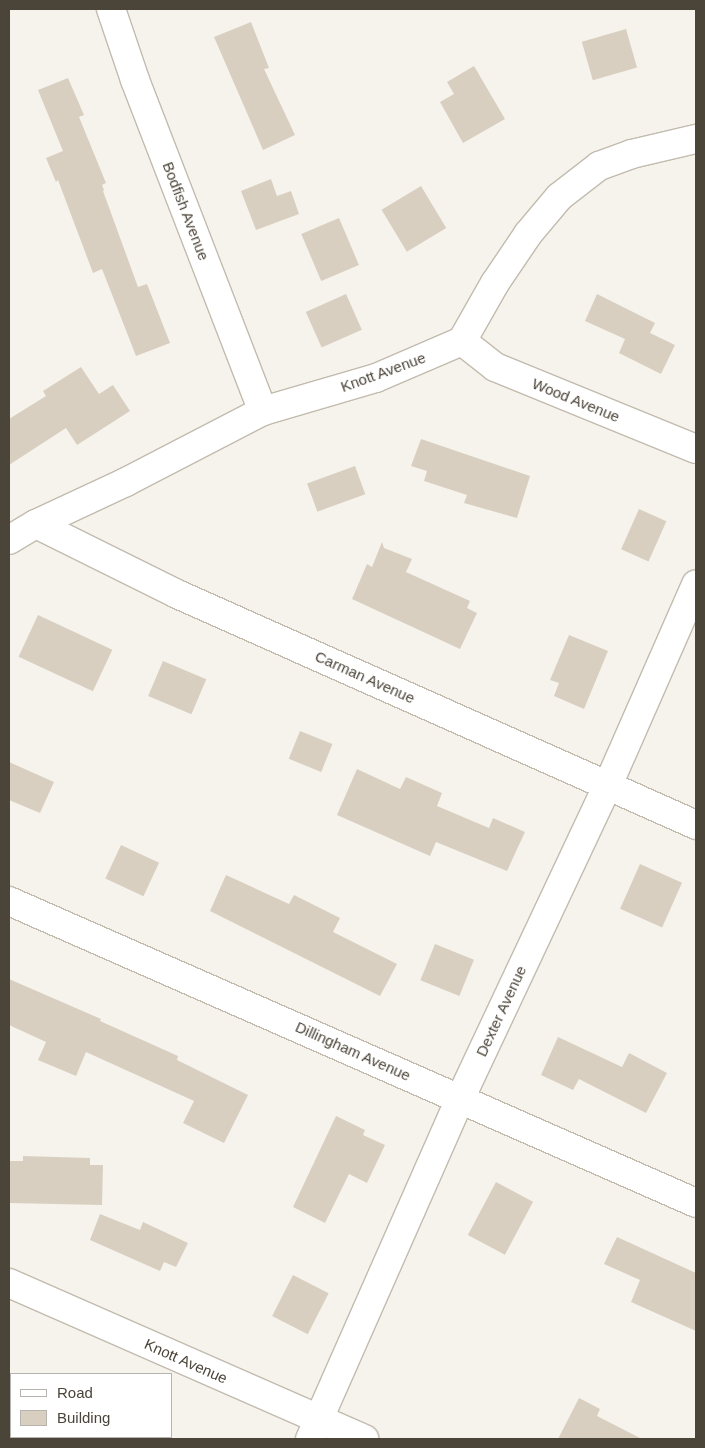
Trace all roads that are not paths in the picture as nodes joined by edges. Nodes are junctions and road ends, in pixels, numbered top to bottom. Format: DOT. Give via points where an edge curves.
graph roads {
  1 [pos="111,9"];
  2 [pos="696,139"];
  3 [pos="462,341"];
  4 [pos="263,411"];
  5 [pos="696,449"];
  6 [pos="36,524"];
  7 [pos="9,540"];
  8 [pos="696,585"];
  9 [pos="608,785"];
  10 [pos="696,825"];
  11 [pos="9,902"];
  12 [pos="460,1099"];
  13 [pos="696,1203"];
  14 [pos="9,1283"];
  15 [pos="315,1429"];
  16 [pos="364,1439"];
  1 -- 4 [label="street, Bodfish Avenue" via="135,80"];
  2 -- 3 [label="street" via="632,154 599,166 559,197 528,234"];
  3 -- 4 [label="street, Knott Avenue" via="376,378"];
  3 -- 5 [label="street, Wood Avenue" via="494,367"];
  4 -- 6 [label="street, Knott Avenue" via="126,482"];
  6 -- 7 [label="street, Knott Avenue"];
  6 -- 9 [label="street, Carman Avenue" via="177,594"];
  8 -- 9 [label="street, Dexter Avenue"];
  9 -- 10 [label="street, Carman Avenue"];
  9 -- 12 [label="street, Dexter Avenue"];
  11 -- 12 [label="street, Dillingham Avenue"];
  12 -- 13 [label="street, Dillingham Avenue"];
  12 -- 15 [label="street, Dexter Avenue"];
  14 -- 15 [label="street, Knott Avenue"];
  15 -- 16 [label="street, Knott Avenue"];
}
